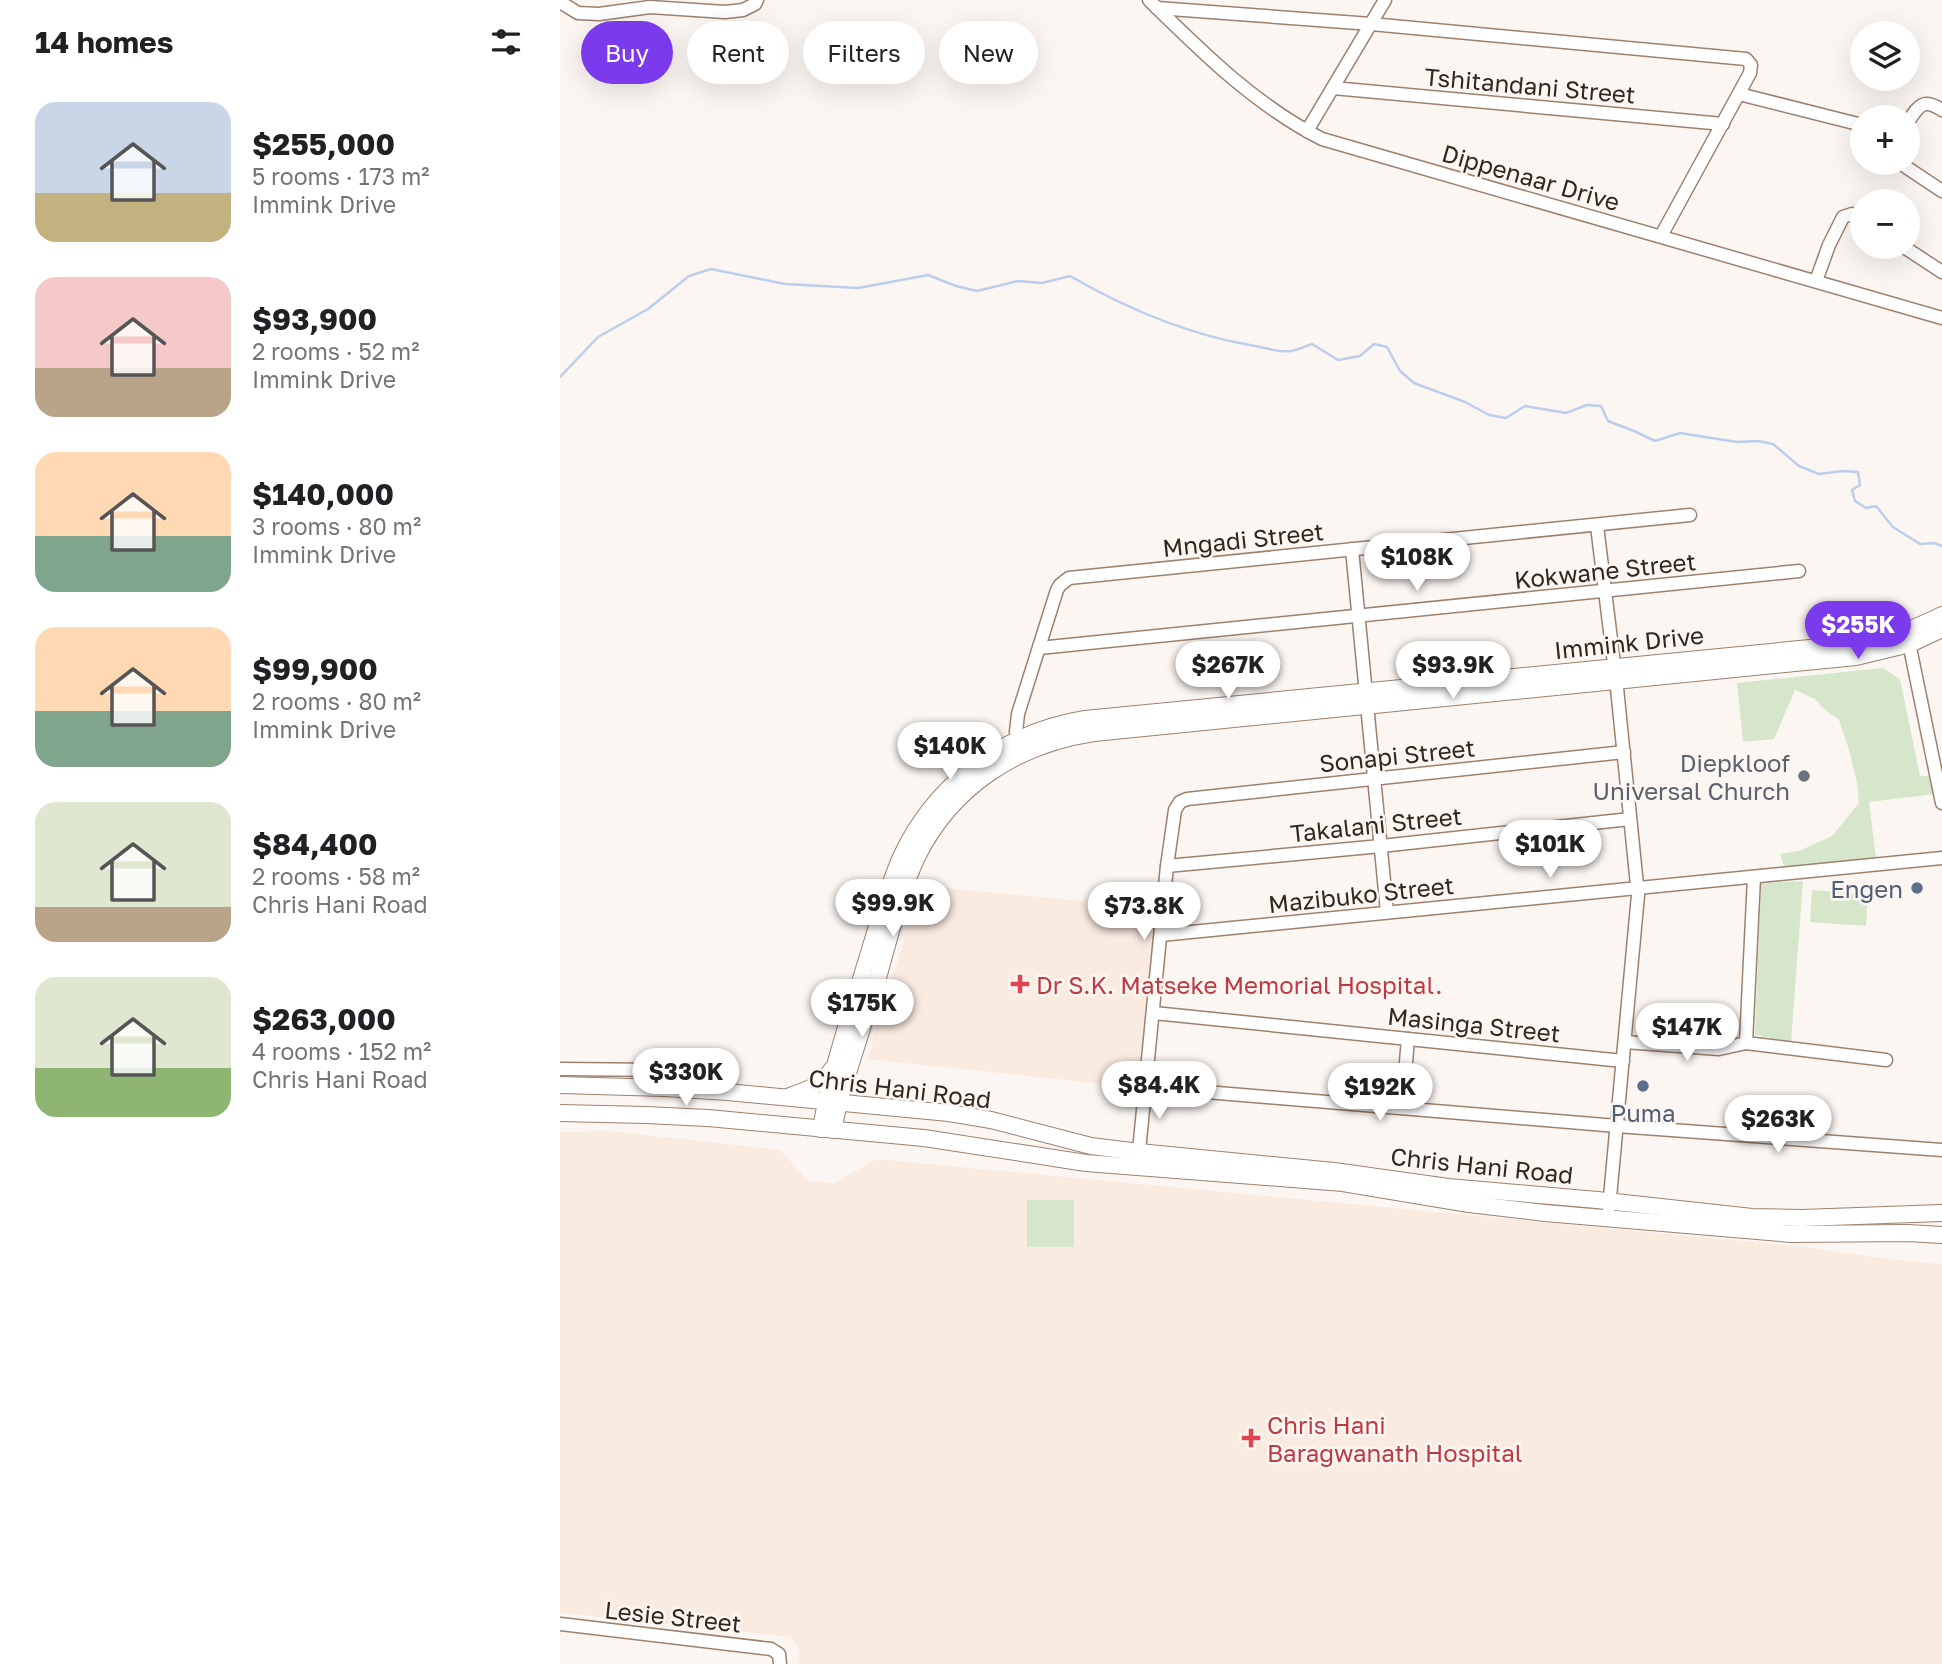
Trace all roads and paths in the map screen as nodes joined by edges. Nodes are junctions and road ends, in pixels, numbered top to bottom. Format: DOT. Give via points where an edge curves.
graph roads {
  1 [pos="757,0"];
  2 [pos="1385,0"];
  3 [pos="560,2"];
  4 [pos="1153,4"];
  5 [pos="1371,24"];
  6 [pos="1333,88"];
  7 [pos="1739,93"];
  8 [pos="1920,106"];
  9 [pos="1942,110"];
  10 [pos="1850,122"];
  11 [pos="1723,124"];
  12 [pos="1307,131"];
  13 [pos="1918,175"];
  14 [pos="1942,191"];
  15 [pos="1850,215"];
  16 [pos="1661,236"];
  17 [pos="1920,258"];
  18 [pos="1942,272"];
  19 [pos="1816,281"];
  20 [pos="1942,318"];
  21 [pos="1690,515"];
  22 [pos="1597,526"];
  23 [pos="1352,549"];
  24 [pos="1799,571"];
  25 [pos="1606,591"];
  26 [pos="1942,615"];
  27 [pos="1358,616"];
  28 [pos="1942,629"];
  29 [pos="1908,638"];
  30 [pos="1039,648"];
  31 [pos="1615,673"];
  32 [pos="1365,698"];
  33 [pos="1021,746"];
  34 [pos="1624,752"];
  35 [pos="1374,779"];
  36 [pos="1942,803"];
  37 [pos="1630,819"];
  38 [pos="1381,846"];
  39 [pos="1942,858"];
  40 [pos="1167,866"];
  41 [pos="1754,877"];
  42 [pos="1637,888"];
  43 [pos="1387,912"];
  44 [pos="1161,935"];
  45 [pos="1154,1013"];
  46 [pos="1408,1039"];
  47 [pos="1625,1042"];
  48 [pos="1746,1043"];
  49 [pos="1886,1060"];
  50 [pos="1623,1061"];
  51 [pos="843,1064"];
  52 [pos="560,1069"];
  53 [pos="664,1070"];
  54 [pos="560,1085"];
  55 [pos="1146,1087"];
  56 [pos="784,1098"];
  57 [pos="832,1102"];
  58 [pos="880,1107"];
  59 [pos="1402,1108"];
  60 [pos="560,1113"];
  61 [pos="1617,1126"];
  62 [pos="827,1129"];
  63 [pos="1942,1150"];
  64 [pos="1138,1160"];
  65 [pos="1609,1201"];
  66 [pos="1942,1213"];
  67 [pos="1608,1219"];
  68 [pos="1676,1224"];
  69 [pos="1942,1235"];
  70 [pos="560,1624"];
  71 [pos="780,1659"];
  1 -- 3 [label="street" via="743,10 725,12 650,7 600,14 578,13"];
  2 -- 5 [label="street"];
  4 -- 5 [label="street"];
  4 -- 12 [label="street, Dippenaar Drive" via="1217,66"];
  5 -- 6 [label="street"];
  5 -- 7 [label="street" via="1742,57 1751,71"];
  6 -- 11 [label="street, Tshitandani Street"];
  6 -- 12 [label="street"];
  7 -- 10 [label="street"];
  7 -- 11 [label="street"];
  8 -- 9 [label="street" via="1928,103"];
  11 -- 16 [label="street"];
  12 -- 16 [label="street, Dippenaar Drive" via="1344,146"];
  13 -- 14 [label="street"];
  15 -- 19 [label="street" via="1843,217"];
  16 -- 19 [label="street, Dippenaar Drive"];
  17 -- 18 [label="street"];
  19 -- 20 [label="street, Dippenaar Drive"];
  21 -- 22 [label="street, Mngadi Street"];
  22 -- 23 [label="street, Mngadi Street"];
  22 -- 25 [label="street"];
  23 -- 27 [label="street"];
  23 -- 30 [label="street, Mngadi Street" via="1069,578 1059,585"];
  24 -- 25 [label="street, Kokwane Street"];
  25 -- 27 [label="street, Kokwane Street"];
  25 -- 31 [label="street"];
  26 -- 29 [label="main road, Immink Drive"];
  27 -- 30 [label="street, Kokwane Street"];
  27 -- 32 [label="street"];
  28 -- 29 [label="main road, Immink Drive"];
  29 -- 31 [label="main road, Immink Drive"];
  29 -- 36 [label="street"];
  30 -- 33 [label="street, Mngadi Street" via="1018,714"];
  31 -- 32 [label="main road, Immink Drive"];
  31 -- 34 [label="street"];
  32 -- 33 [label="main road, Immink Drive" via="1085,719 1057,724"];
  32 -- 35 [label="street"];
  33 -- 51 [label="main road, Immink Drive" via="942,817 919,854"];
  33 -- 51 [label="main road, Immink Drive" via="986,757 956,781 906,846 889,890"];
  34 -- 35 [label="street, Sonapi Street"];
  34 -- 37 [label="street"];
  35 -- 38 [label="street"];
  35 -- 40 [label="street, Sonapi Street" via="1186,799 1176,806"];
  37 -- 38 [label="street, Takalani Street"];
  37 -- 42 [label="street"];
  38 -- 40 [label="street, Takalani Street"];
  38 -- 43 [label="street"];
  39 -- 41 [label="street, Mazibuko Street"];
  40 -- 44 [label="street"];
  41 -- 42 [label="street, Mazibuko Street"];
  41 -- 48 [label="street"];
  42 -- 43 [label="street, Mazibuko Street"];
  42 -- 47 [label="street"];
  43 -- 44 [label="street, Mazibuko Street"];
  44 -- 45 [label="street"];
  45 -- 46 [label="street, Masinga Street"];
  45 -- 55 [label="street"];
  46 -- 50 [label="street, Masinga Street"];
  46 -- 59 [label="street"];
  47 -- 48 [label="street" via="1719,1049"];
  47 -- 50 [label="street"];
  48 -- 49 [label="street"];
  50 -- 61 [label="street"];
  51 -- 56 [label="main road" via="810,1089"];
  51 -- 57 [label="main road, Immink Drive"];
  51 -- 58 [label="main road" via="860,1095"];
  52 -- 53 [label="street"];
  54 -- 56 [label="main road, Chris Hani Road" via="675,1088"];
  55 -- 59 [label="street"];
  55 -- 64 [label="street"];
  56 -- 57 [label="main road, Chris Hani Road"];
  57 -- 58 [label="main road, Chris Hani Road"];
  57 -- 62 [label="main road, Immink Drive"];
  58 -- 64 [label="main road, Chris Hani Road" via="970,1117"];
  59 -- 61 [label="street"];
  60 -- 62 [label="main road, Chris Hani Road" via="708,1118"];
  61 -- 63 [label="street"];
  61 -- 65 [label="street"];
  62 -- 64 [label="main road, Chris Hani Road" via="1086,1163"];
  64 -- 65 [label="main road, Chris Hani Road" via="1334,1171 1448,1188"];
  64 -- 67 [label="main road, Chris Hani Road"];
  65 -- 66 [label="main road, Chris Hani Road" via="1768,1217"];
  65 -- 67 [label="street"];
  65 -- 68 [label="main road" via="1620,1213"];
  67 -- 68 [label="main road, Chris Hani Road"];
  68 -- 69 [label="main road, Chris Hani Road" via="1791,1234"];
  70 -- 71 [label="street, Lesie Street" via="765,1648 775,1650"];
}
